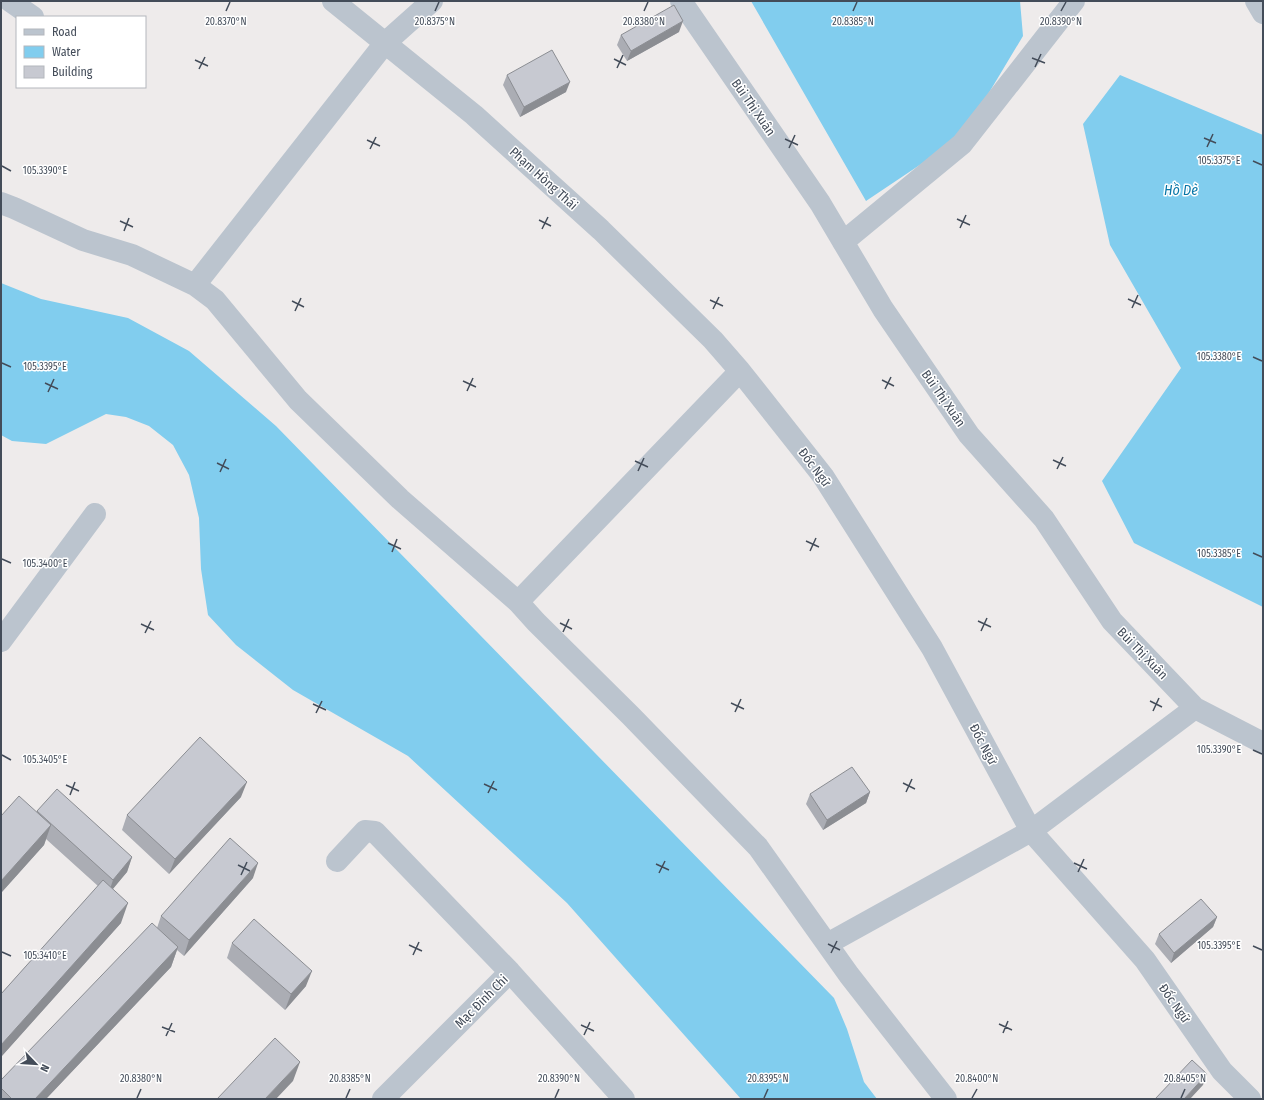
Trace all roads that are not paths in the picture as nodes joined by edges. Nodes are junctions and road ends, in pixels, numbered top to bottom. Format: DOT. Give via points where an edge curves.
graph roads {
  1 [pos="10,1"];
  2 [pos="333,1"];
  3 [pos="432,1"];
  4 [pos="681,1"];
  5 [pos="1074,1"];
  6 [pos="1256,1"];
  7 [pos="1263,13"];
  8 [pos="32,16"];
  9 [pos="386,44"];
  10 [pos="1,203"];
  11 [pos="843,242"];
  12 [pos="195,285"];
  13 [pos="740,371"];
  14 [pos="95,514"];
  15 [pos="518,602"];
  16 [pos="1,642"];
  17 [pos="1195,708"];
  18 [pos="1263,743"];
  19 [pos="1031,831"];
  20 [pos="337,862"];
  21 [pos="827,944"];
  22 [pos="510,972"];
  23 [pos="383,1099"];
  24 [pos="624,1099"];
  25 [pos="946,1099"];
  26 [pos="1250,1099"];
  1 -- 8 [label="street"];
  2 -- 9 [label="street, Phạm Hồng Thái"];
  3 -- 9 [label="street"];
  4 -- 11 [label="street, Bùi Thị Xuân" via="820,203"];
  5 -- 11 [label="street" via="962,144"];
  6 -- 7 [label="street"];
  9 -- 12 [label="street"];
  9 -- 13 [label="street, Phạm Hồng Thái" via="474,115 601,230 713,340"];
  10 -- 12 [label="street" via="83,240 132,255"];
  11 -- 17 [label="street, Bùi Thị Xuân" via="883,309 969,435 1044,519 1112,621"];
  12 -- 15 [label="street" via="214,300 298,400 400,499"];
  13 -- 15 [label="street"];
  13 -- 19 [label="street, Đốc Ngữ" via="823,476 916,621"];
  14 -- 16 [label="street"];
  15 -- 21 [label="street" via="758,846"];
  17 -- 18 [label="street, Bùi Thị Xuân"];
  17 -- 19 [label="street"];
  19 -- 21 [label="street"];
  19 -- 26 [label="street, Đốc Ngữ" via="1145,960 1222,1071"];
  20 -- 22 [label="street" via="365,831 375,832"];
  21 -- 25 [label="street"];
  22 -- 23 [label="street, Mạc Đĩnh Chi"];
  22 -- 24 [label="street, Mạc Đĩnh Chi"];
}
